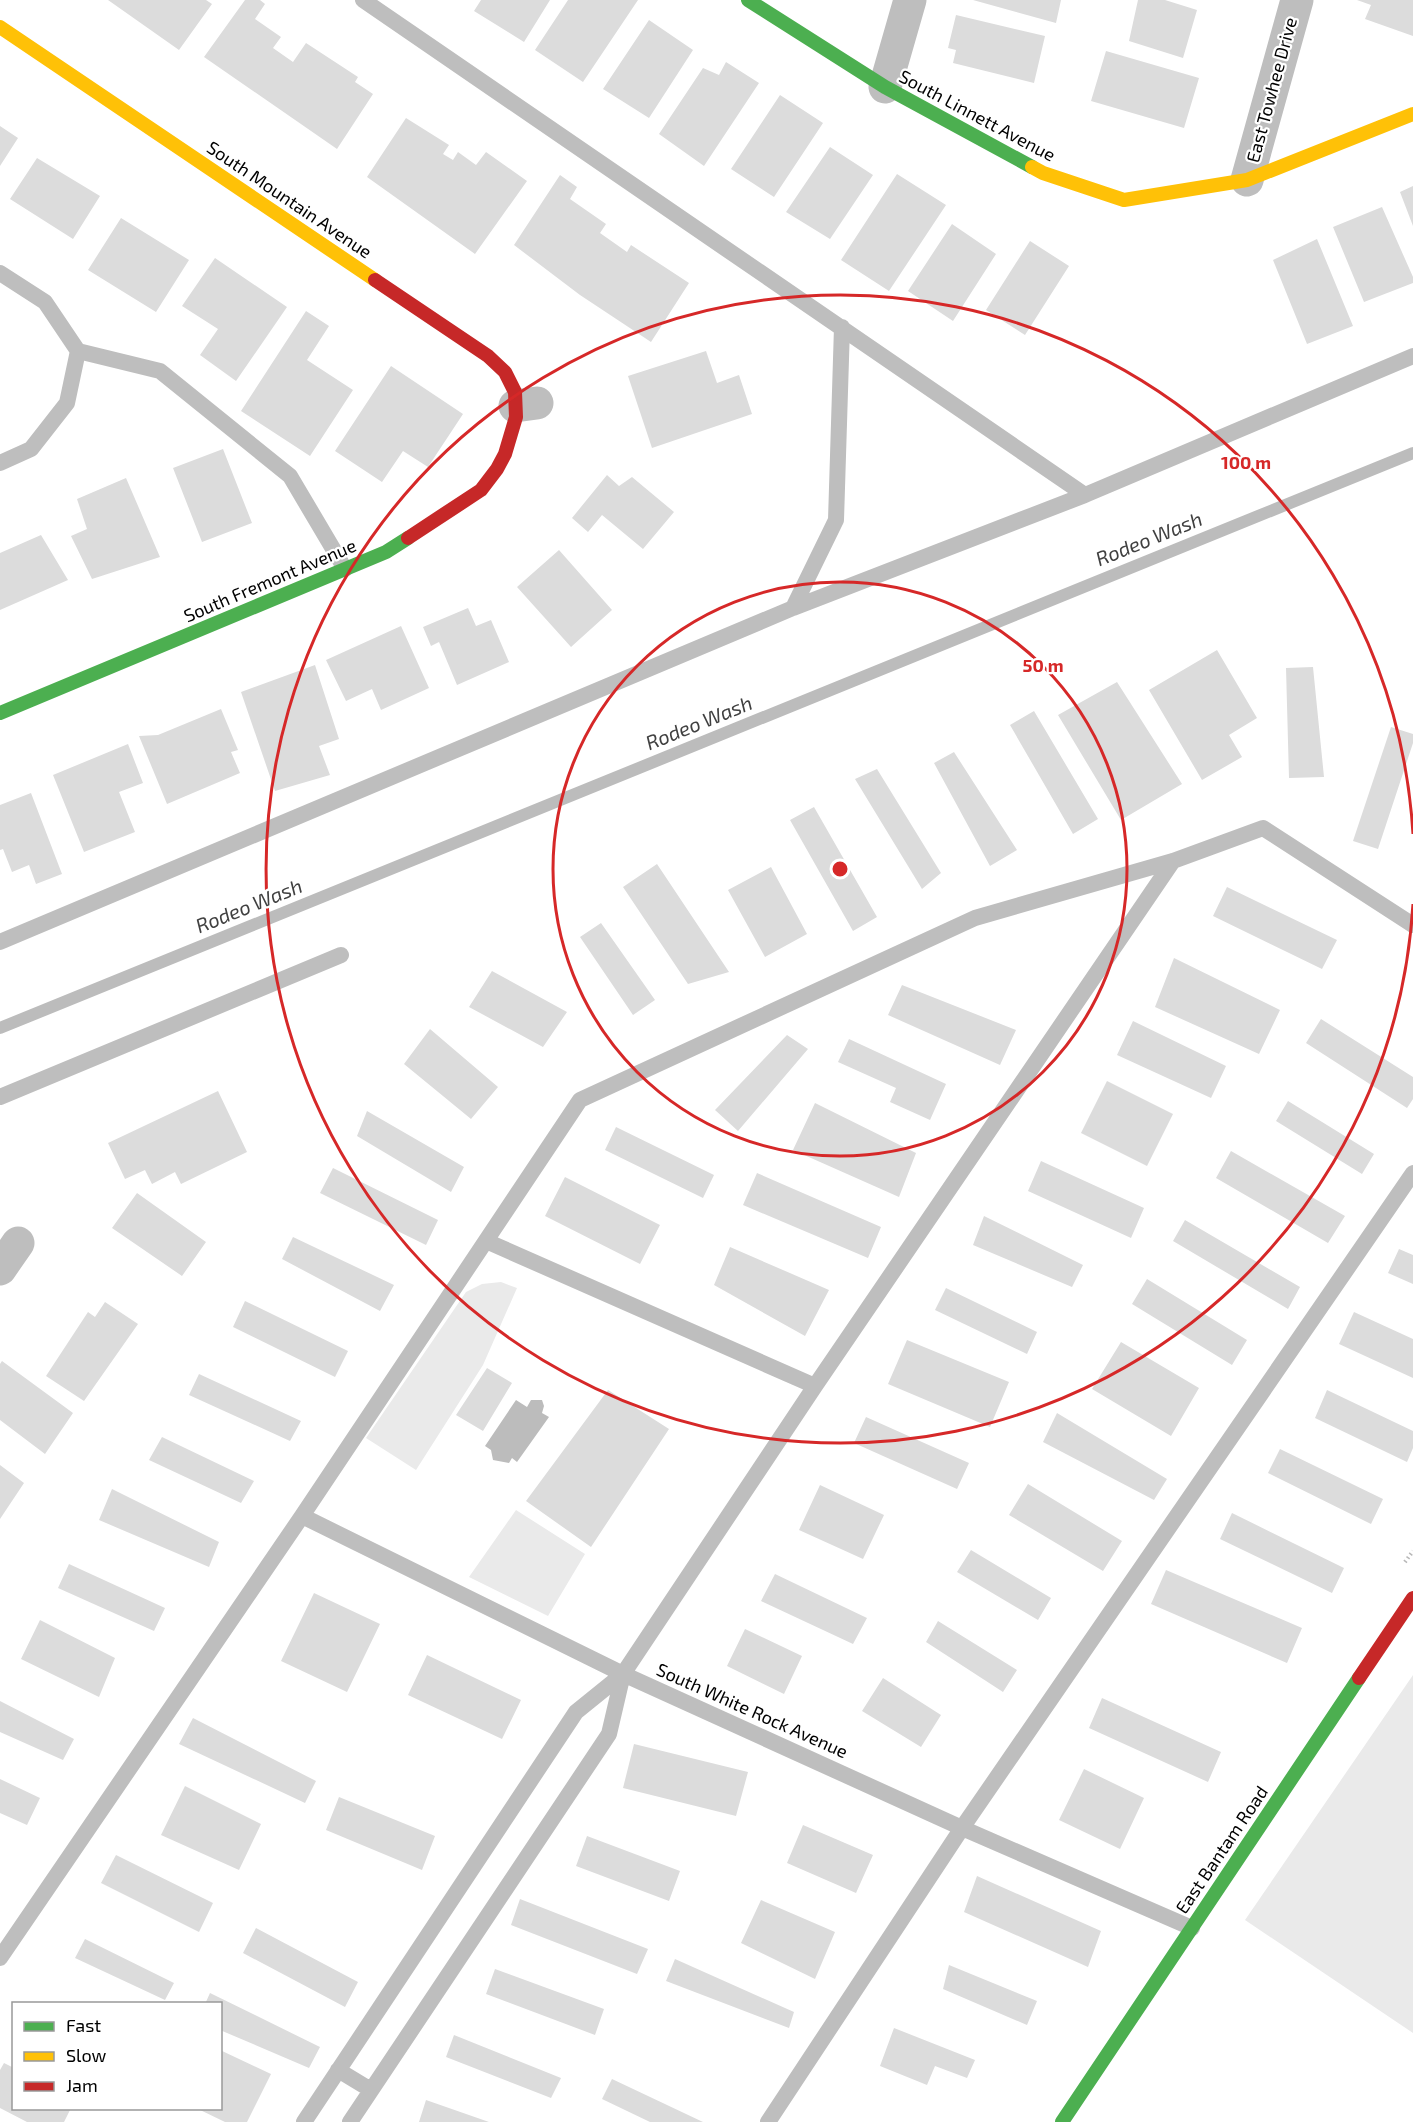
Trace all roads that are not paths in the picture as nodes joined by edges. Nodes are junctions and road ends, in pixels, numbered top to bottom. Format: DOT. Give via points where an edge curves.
graph roads {
  1 [pos="363,0"];
  2 [pos="748,0"];
  3 [pos="909,0"];
  4 [pos="1297,0"];
  5 [pos="0,27"];
  6 [pos="885,87"];
  7 [pos="1413,114"];
  8 [pos="1247,180"];
  9 [pos="0,273"];
  10 [pos="842,327"];
  11 [pos="78,351"];
  12 [pos="1413,356"];
  13 [pos="522,413"];
  14 [pos="0,463"];
  15 [pos="1085,495"];
  16 [pos="345,569"];
  17 [pos="793,608"];
  18 [pos="0,712"];
  19 [pos="1173,861"];
  20 [pos="1413,925"];
  21 [pos="0,942"];
  22 [pos="341,955"];
  23 [pos="0,1097"];
  24 [pos="1413,1173"];
  25 [pos="486,1241"];
  26 [pos="18,1243"];
  27 [pos="0,1269"];
  28 [pos="815,1386"];
  29 [pos="302,1516"];
  30 [pos="1413,1598"];
  31 [pos="622,1674"];
  32 [pos="962,1828"];
  33 [pos="1192,1928"];
  34 [pos="0,1958"];
  35 [pos="338,2070"];
  36 [pos="371,2090"];
  37 [pos="304,2122"];
  38 [pos="350,2122"];
  39 [pos="768,2122"];
  40 [pos="1062,2122"];
  1 -- 10 [label="lane"];
  2 -- 6 [label="street, South Linnett Avenue"];
  3 -- 6 [label="street"];
  4 -- 8 [label="street, East Towhee Drive"];
  5 -- 13 [label="street, South Mountain Avenue" via="488,356 505,372"];
  6 -- 8 [label="street, South Linnett Avenue" via="1043,173 1124,200"];
  7 -- 8 [label="street, South Linnett Avenue"];
  9 -- 11 [label="lane" via="45,302"];
  10 -- 15 [label="lane"];
  10 -- 17 [label="lane" via="836,520"];
  11 -- 14 [label="lane" via="68,403 31,449"];
  11 -- 16 [label="lane" via="160,371 290,476"];
  12 -- 15 [label="lane"];
  13 -- 16 [label="street, South Fremont Avenue" via="497,469 481,490 386,552"];
  15 -- 17 [label="lane"];
  16 -- 18 [label="street, South Fremont Avenue"];
  17 -- 21 [label="lane"];
  19 -- 20 [label="lane" via="1263,828"];
  19 -- 25 [label="lane" via="975,918 580,1100"];
  19 -- 28 [label="lane"];
  22 -- 23 [label="lane"];
  24 -- 32 [label="lane"];
  25 -- 28 [label="lane"];
  25 -- 29 [label="lane"];
  26 -- 27 [label="street"];
  28 -- 31 [label="lane"];
  29 -- 31 [label="lane, South White Rock Avenue"];
  29 -- 34 [label="lane"];
  30 -- 33 [label="street, East Bantam Road"];
  31 -- 32 [label="lane, South White Rock Avenue"];
  31 -- 35 [label="lane" via="576,1712"];
  31 -- 36 [label="lane" via="609,1734"];
  32 -- 33 [label="lane, South White Rock Avenue"];
  32 -- 39 [label="lane"];
  33 -- 40 [label="street, East Bantam Road"];
  35 -- 36 [label="lane"];
  35 -- 37 [label="lane"];
  36 -- 38 [label="lane"];
}
